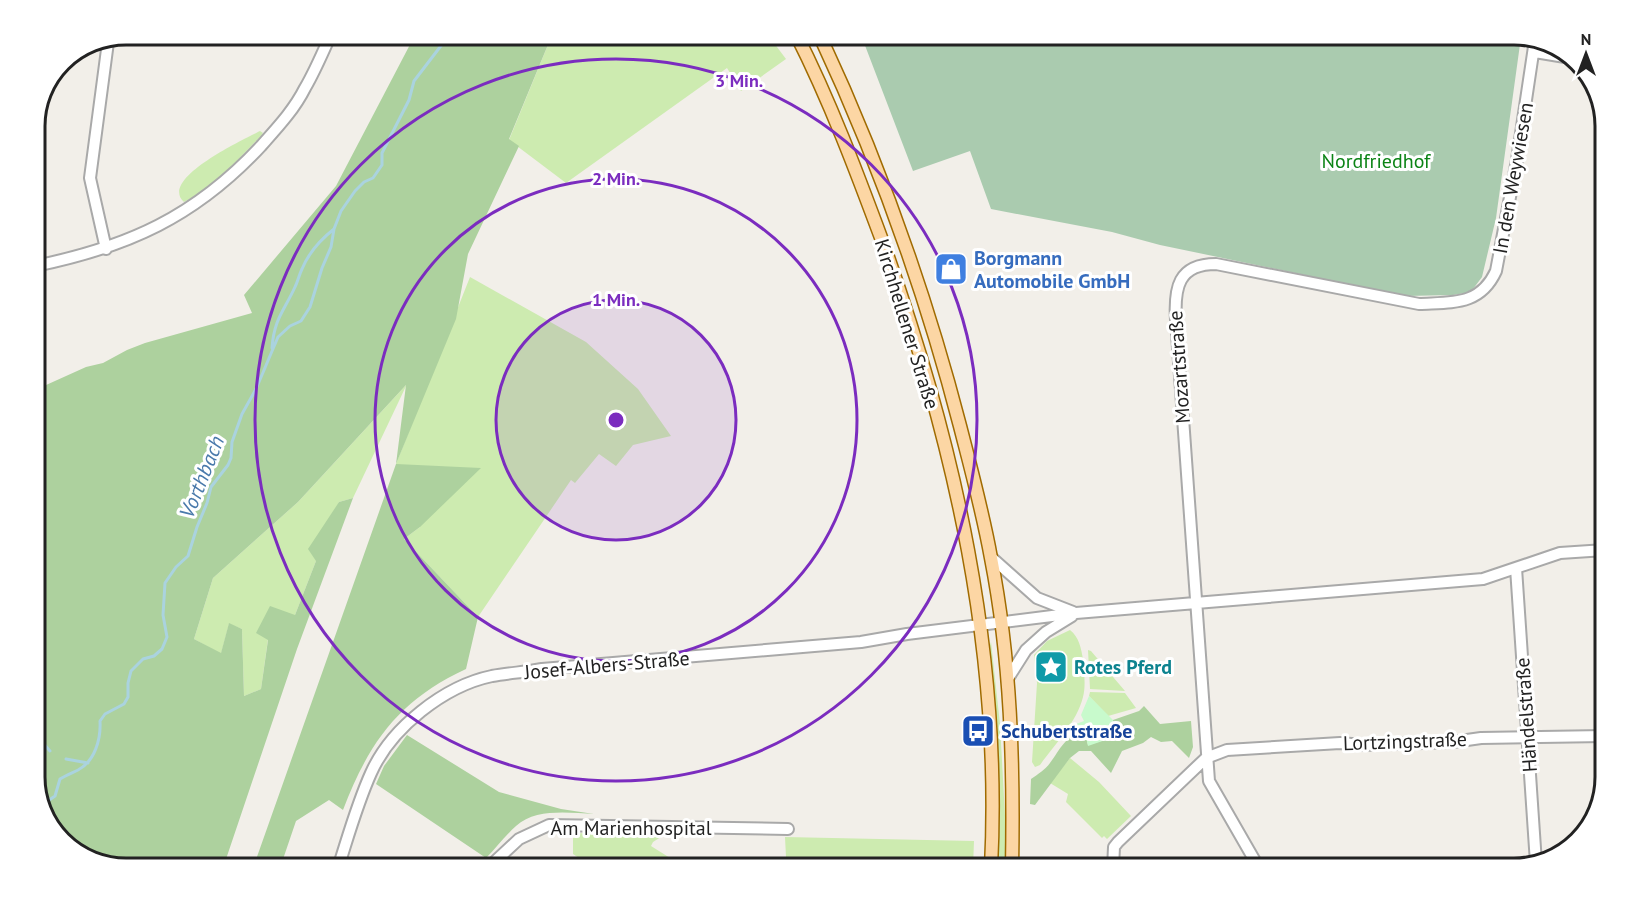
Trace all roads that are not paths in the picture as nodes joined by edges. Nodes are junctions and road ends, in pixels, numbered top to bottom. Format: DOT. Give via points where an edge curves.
graph roads {
  1 [pos="326,45"];
  2 [pos="801,45"];
  3 [pos="824,45"];
  4 [pos="107,48"];
  5 [pos="1535,48"];
  6 [pos="106,249"];
  7 [pos="45,264"];
  8 [pos="1465,300"];
  9 [pos="1595,551"];
  10 [pos="992,558"];
  11 [pos="1516,568"];
  12 [pos="1196,603"];
  13 [pos="1077,613"];
  14 [pos="1001,624"];
  15 [pos="981,625"];
  16 [pos="1007,680"];
  17 [pos="1595,736"];
  18 [pos="1528,737"];
  19 [pos="1206,758"];
  20 [pos="788,829"];
  21 [pos="1536,855"];
  22 [pos="341,858"];
  23 [pos="499,858"];
  24 [pos="992,858"];
  25 [pos="1012,858"];
  26 [pos="1113,858"];
  27 [pos="1253,858"];
  1 -- 6 [label="street" via="305,90 283,121 217,189 179,216"];
  2 -- 15 [label="main road, Kirchhellener Straße" via="855,166 903,300 949,461"];
  3 -- 10 [label="main road, Kirchhellener Straße" via="876,167 918,284 943,362"];
  4 -- 6 [label="street" via="90,178"];
  5 -- 8 [label="street, In den Weywiesen" via="1496,271 1490,285"];
  6 -- 7 [label="street"];
  8 -- 12 [label="street, Mozartstraße" via="1419,304 1216,264 1186,273 1174,298"];
  9 -- 11 [label="street" via="1560,554"];
  10 -- 13 [label="street" via="1037,598"];
  10 -- 14 [label="main road, Kirchhellener Straße"];
  11 -- 12 [label="street" via="1483,579"];
  11 -- 18 [label="street, Händelstraße"];
  12 -- 13 [label="street"];
  12 -- 19 [label="street, Mozartstraße"];
  13 -- 14 [label="street"];
  13 -- 16 [label="street" via="1026,650"];
  14 -- 15 [label="street"];
  14 -- 16 [label="main road, Kirchhellener Straße"];
  15 -- 22 [label="street, Josef-Albers-Straße" via="849,643 542,669 491,676 463,686 412,718 391,742 371,772"];
  15 -- 24 [label="main road, Kirchhellener Straße" via="992,732"];
  16 -- 25 [label="main road, Kirchhellener Straße"];
  17 -- 18 [label="street, Lortzingstraße"];
  18 -- 19 [label="street, Lortzingstraße" via="1269,747 1227,750"];
  18 -- 21 [label="street, Händelstraße"];
  19 -- 26 [label="street" via="1114,847"];
  19 -- 27 [label="street, Mozartstraße" via="1209,781"];
  20 -- 23 [label="street, Am Marienhospital" via="549,825 519,839"];
}
